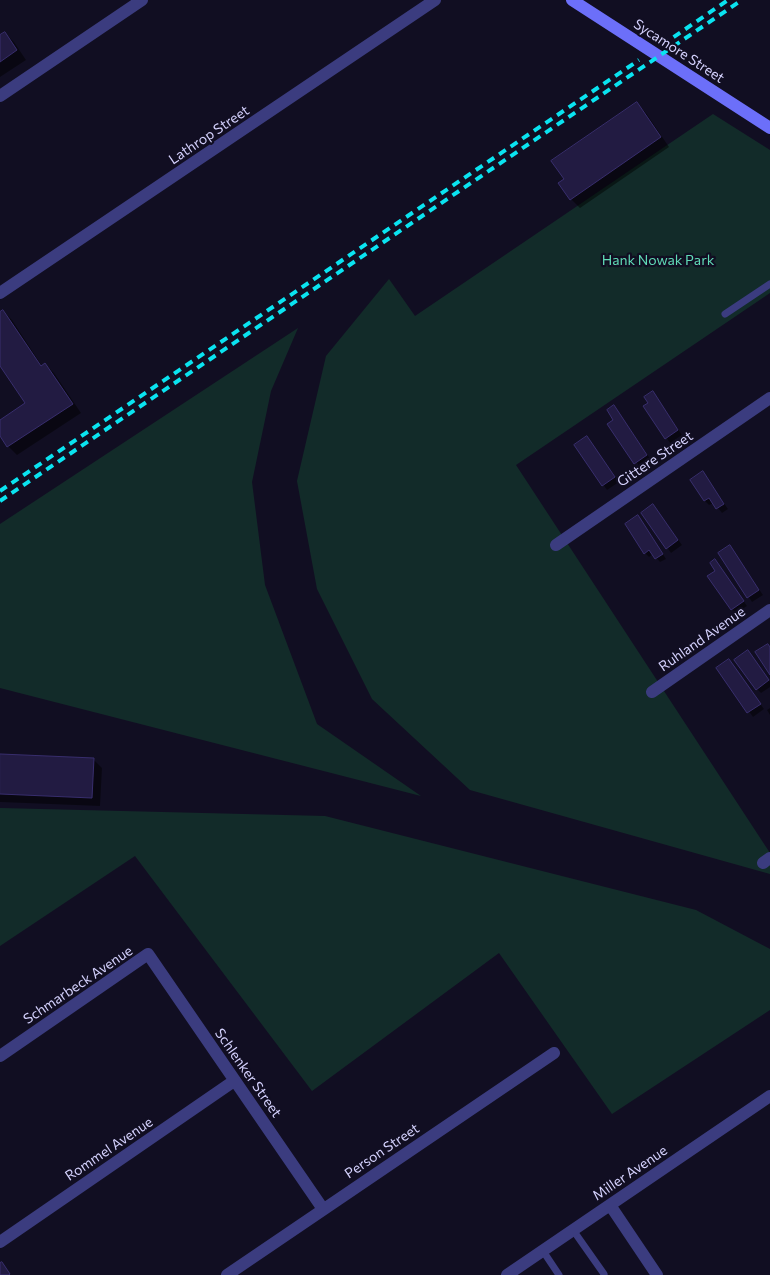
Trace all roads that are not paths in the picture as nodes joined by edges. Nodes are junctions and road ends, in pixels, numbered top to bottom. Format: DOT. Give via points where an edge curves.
graph roads {
  1 [pos="142,0"];
  2 [pos="435,0"];
  3 [pos="572,0"];
  4 [pos="0,96"];
  5 [pos="770,128"];
  6 [pos="770,284"];
  7 [pos="0,293"];
  8 [pos="725,314"];
  9 [pos="770,398"];
  10 [pos="556,545"];
  11 [pos="770,610"];
  12 [pos="652,692"];
  13 [pos="148,954"];
  14 [pos="554,1053"];
  15 [pos="0,1056"];
  16 [pos="234,1081"];
  17 [pos="770,1096"];
  18 [pos="610,1205"];
  19 [pos="323,1209"];
  20 [pos="573,1230"];
  21 [pos="0,1242"];
  22 [pos="543,1251"];
  23 [pos="604,1274"];
  24 [pos="227,1275"];
  25 [pos="507,1275"];
  26 [pos="559,1275"];
  27 [pos="657,1275"];
  1 -- 4 [label="street"];
  2 -- 7 [label="street, Lathrop Street"];
  3 -- 5 [label="street, Sycamore Street"];
  6 -- 8 [label="lane"];
  9 -- 10 [label="street, Gittere Street"];
  11 -- 12 [label="street, Ruhland Avenue"];
  13 -- 15 [label="street, Schmarbeck Avenue"];
  13 -- 16 [label="street, Schlenker Street"];
  14 -- 19 [label="street, Person Street"];
  16 -- 19 [label="street, Schlenker Street"];
  16 -- 21 [label="street, Rommel Avenue"];
  17 -- 18 [label="street, Miller Avenue"];
  18 -- 20 [label="street, Miller Avenue"];
  18 -- 27 [label="street"];
  19 -- 24 [label="street, Person Street"];
  20 -- 22 [label="street, Miller Avenue"];
  20 -- 23 [label="lane"];
  22 -- 25 [label="street, Miller Avenue"];
  22 -- 26 [label="lane"];
}
